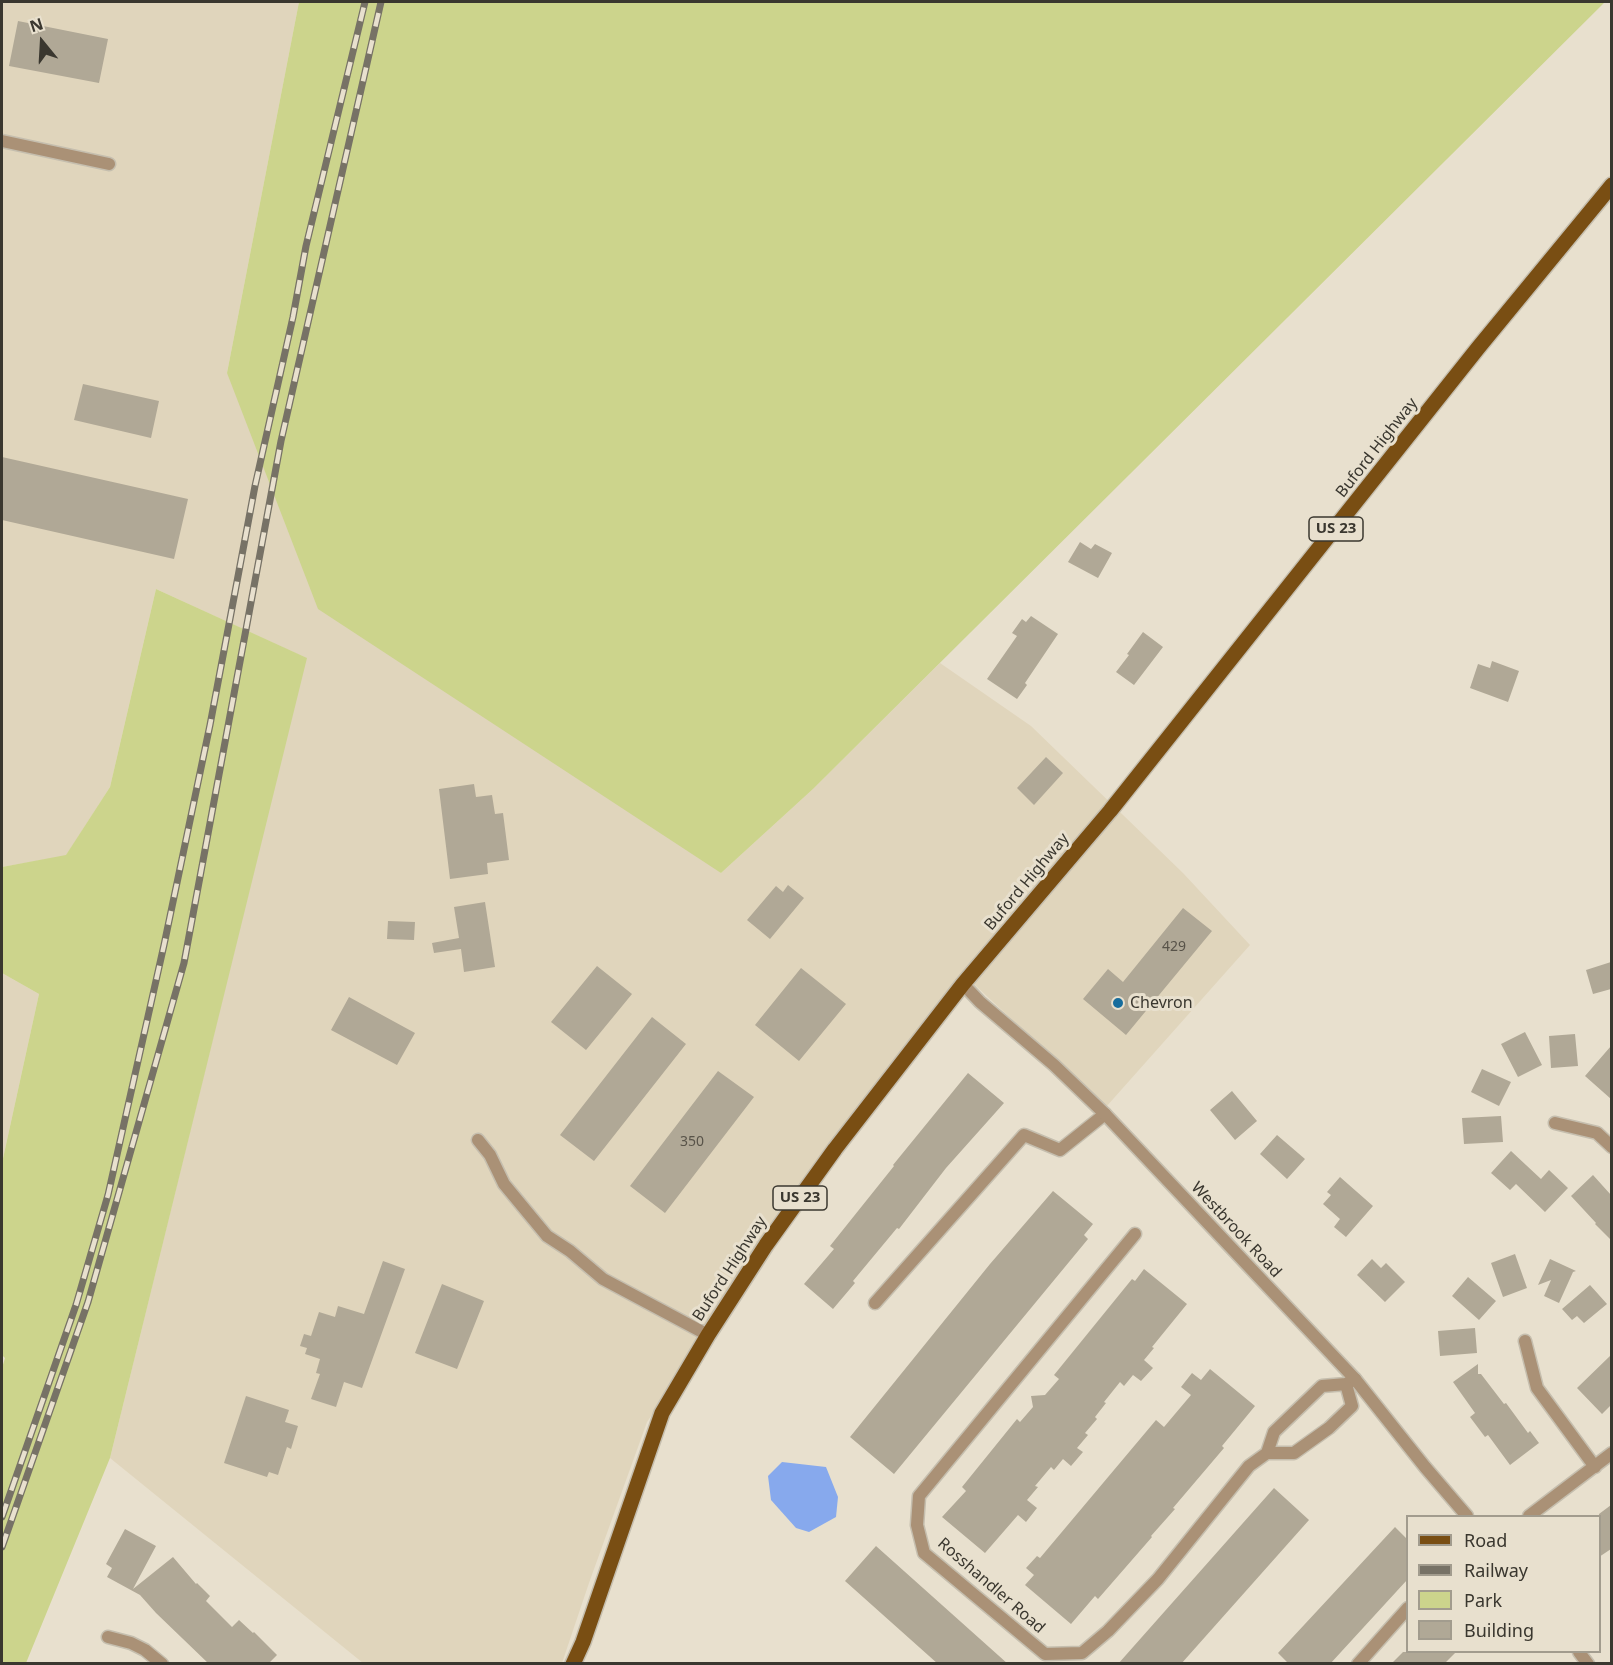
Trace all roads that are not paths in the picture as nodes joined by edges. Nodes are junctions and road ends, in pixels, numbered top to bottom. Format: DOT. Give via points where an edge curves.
graph roads {
  1 [pos="2,141"];
  2 [pos="109,164"];
  3 [pos="1611,185"];
  4 [pos="963,984"];
  5 [pos="1105,1114"];
  6 [pos="1555,1123"];
  7 [pos="478,1140"];
  8 [pos="1611,1147"];
  9 [pos="1135,1234"];
  10 [pos="875,1304"];
  11 [pos="708,1335"];
  12 [pos="1524,1341"];
  13 [pos="1350,1382"];
  14 [pos="1267,1453"];
  15 [pos="1611,1453"];
  16 [pos="1595,1467"];
  17 [pos="1466,1515"];
  18 [pos="1530,1515"];
  19 [pos="1406,1609"];
  20 [pos="108,1637"];
  21 [pos="162,1664"];
  22 [pos="573,1664"];
  23 [pos="1358,1664"];
  1 -- 2 [label="street"];
  3 -- 4 [label="main road, Buford Highway / US 23" via="1110,811"];
  4 -- 5 [label="street, Westbrook Road"];
  4 -- 11 [label="main road, Buford Highway / US 23" via="835,1149"];
  5 -- 10 [label="street" via="1060,1150 1024,1135"];
  5 -- 13 [label="street, Westbrook Road"];
  6 -- 8 [label="street" via="1597,1133"];
  7 -- 11 [label="street" via="504,1184 547,1236 603,1279"];
  9 -- 14 [label="street, Rosshandler Road" via="919,1496 917,1525 924,1553 1045,1654 1082,1653 1158,1579 1249,1466"];
  11 -- 22 [label="main road, Buford Highway / US 23" via="662,1413"];
  12 -- 16 [label="street" via="1537,1388"];
  13 -- 14 [label="street, Rosshandler Road" via="1322,1386 1274,1432"];
  13 -- 14 [label="street" via="1352,1406 1329,1428 1294,1454"];
  13 -- 17 [label="street, Westbrook Road"];
  15 -- 16 [label="street"];
  16 -- 18 [label="street"];
  19 -- 23 [label="street"];
  20 -- 21 [label="street" via="138,1646"];
}
